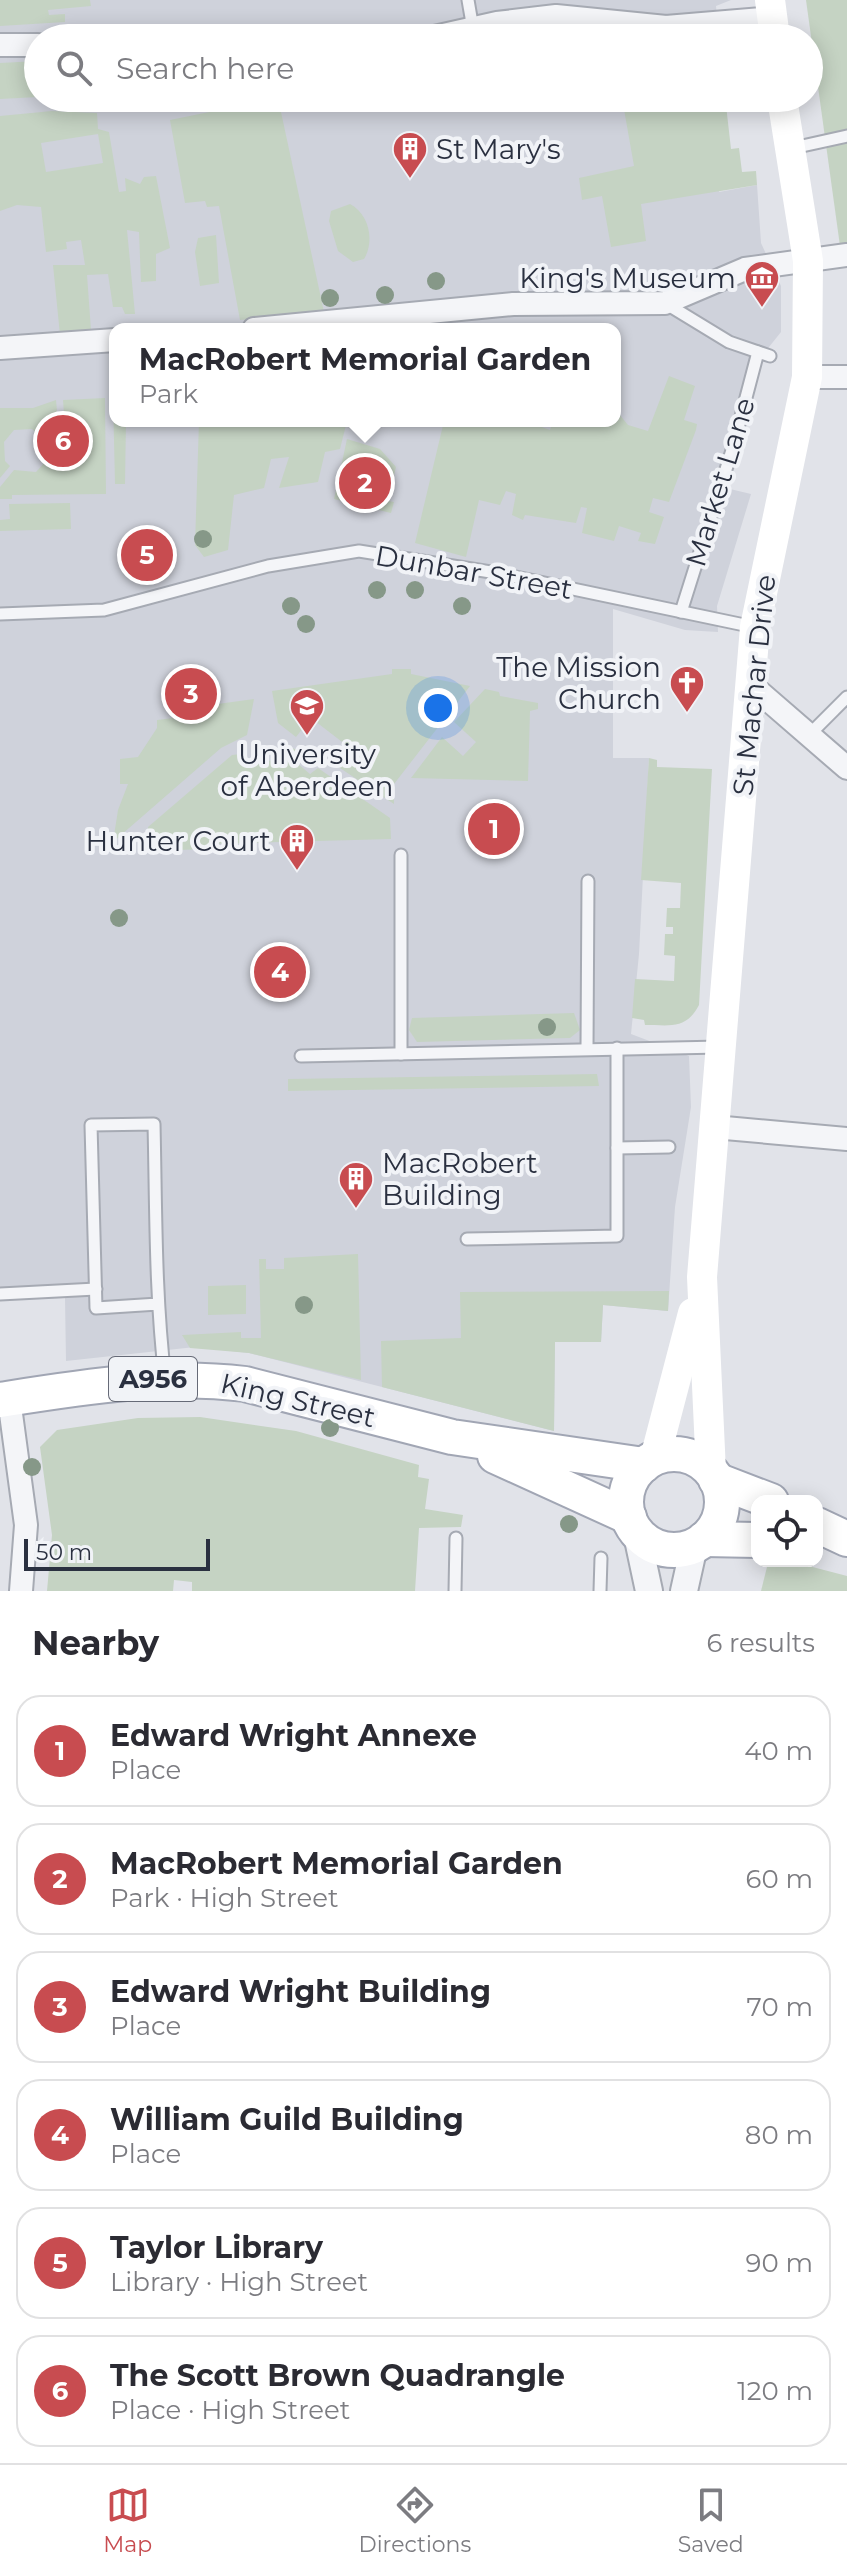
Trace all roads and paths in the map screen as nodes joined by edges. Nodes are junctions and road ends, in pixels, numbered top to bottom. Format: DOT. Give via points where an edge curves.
graph roads {
  1 [pos="468,0"];
  2 [pos="772,19"];
  3 [pos="472,24"];
  4 [pos="505,24"];
  5 [pos="621,24"];
  6 [pos="739,24"];
  7 [pos="0,45"];
  8 [pos="24,45"];
  9 [pos="784,112"];
  10 [pos="847,136"];
  11 [pos="789,148"];
  12 [pos="847,255"];
  13 [pos="808,261"];
  14 [pos="665,303"];
  15 [pos="316,323"];
  16 [pos="109,340"];
  17 [pos="0,348"];
  18 [pos="758,352"];
  19 [pos="770,356"];
  20 [pos="807,377"];
  21 [pos="847,377"];
  22 [pos="681,612"];
  23 [pos="0,614"];
  24 [pos="755,627"];
  25 [pos="750,684"];
  26 [pos="847,697"];
  27 [pos="809,735"];
  28 [pos="847,768"];
  29 [pos="401,855"];
  30 [pos="588,881"];
  31 [pos="720,1047"];
  32 [pos="587,1048"];
  33 [pos="617,1048"];
  34 [pos="401,1054"];
  35 [pos="301,1056"];
  36 [pos="714,1127"];
  37 [pos="847,1139"];
  38 [pos="669,1147"];
  39 [pos="617,1148"];
  40 [pos="467,1239"];
  41 [pos="702,1277"];
  42 [pos="96,1289"];
  43 [pos="0,1294"];
  44 [pos="158,1304"];
  45 [pos="165,1378"];
  46 [pos="4,1399"];
  47 [pos="452,1437"];
  48 [pos="650,1462"];
  49 [pos="714,1476"];
  50 [pos="757,1495"];
  51 [pos="632,1524"];
  52 [pos="456,1538"];
  53 [pos="751,1540"];
  54 [pos="699,1542"];
  55 [pos="601,1558"];
  56 [pos="21,1591"];
  57 [pos="455,1591"];
  58 [pos="600,1591"];
  59 [pos="649,1591"];
  60 [pos="684,1591"];
  1 -- 3 [label="lane"];
  2 -- 6 [label="street"];
  4 -- 5 [label="street" via="556,16"];
  7 -- 8 [label="street"];
  9 -- 11 [label="main road, St Machar Drive"];
  10 -- 11 [label="lane"];
  11 -- 13 [label="main road, St Machar Drive"];
  12 -- 13 [label="street"];
  13 -- 14 [label="street" via="745,269"];
  13 -- 20 [label="main road, St Machar Drive"];
  14 -- 15 [label="street" via="513,304"];
  14 -- 18 [label="lane" via="729,342"];
  16 -- 17 [label="street"];
  18 -- 19 [label="lane"];
  18 -- 22 [label="lane, Market Lane"];
  20 -- 21 [label="street"];
  20 -- 24 [label="main road, St Machar Drive"];
  22 -- 23 [label="lane, Dunbar Street" via="437,561 359,551 268,566 101,610"];
  22 -- 24 [label="lane, Dunbar Street"];
  24 -- 25 [label="main road, St Machar Drive"];
  25 -- 27 [label="street"];
  25 -- 31 [label="main road, St Machar Drive"];
  26 -- 27 [label="lane"];
  27 -- 28 [label="street"];
  29 -- 34 [label="lane"];
  30 -- 32 [label="lane"];
  31 -- 33 [label="lane"];
  31 -- 36 [label="main road, St Machar Drive"];
  32 -- 33 [label="lane"];
  32 -- 34 [label="lane"];
  33 -- 39 [label="lane"];
  34 -- 35 [label="lane"];
  36 -- 37 [label="street"];
  36 -- 41 [label="main road, St Machar Drive"];
  38 -- 39 [label="lane"];
  39 -- 40 [label="lane" via="617,1236"];
  41 -- 48 [label="main road, St Machar Drive"];
  41 -- 49 [label="main road, St Machar Drive"];
  42 -- 43 [label="lane"];
  42 -- 44 [label="lane" via="96,1308"];
  42 -- 44 [label="lane" via="91,1125 154,1124"];
  44 -- 45 [label="lane"];
  45 -- 46 [label="main road, King Street / A956"];
  45 -- 47 [label="main road, King Street / A956" via="245,1384"];
  46 -- 56 [label="street" via="26,1525"];
  47 -- 48 [label="main road, King Street / A956"];
  47 -- 51 [label="main road, King Street / A956"];
  48 -- 49 [label="main road, A956" via="686,1456"];
  48 -- 51 [label="main road" via="628,1489"];
  49 -- 50 [label="main road, A956"];
  49 -- 54 [label="main road" via="721,1512"];
  51 -- 54 [label="main road, A956" via="662,1548"];
  51 -- 59 [label="street"];
  52 -- 57 [label="lane"];
  53 -- 54 [label="main road, A956"];
  54 -- 60 [label="street"];
  55 -- 58 [label="lane"];
}
